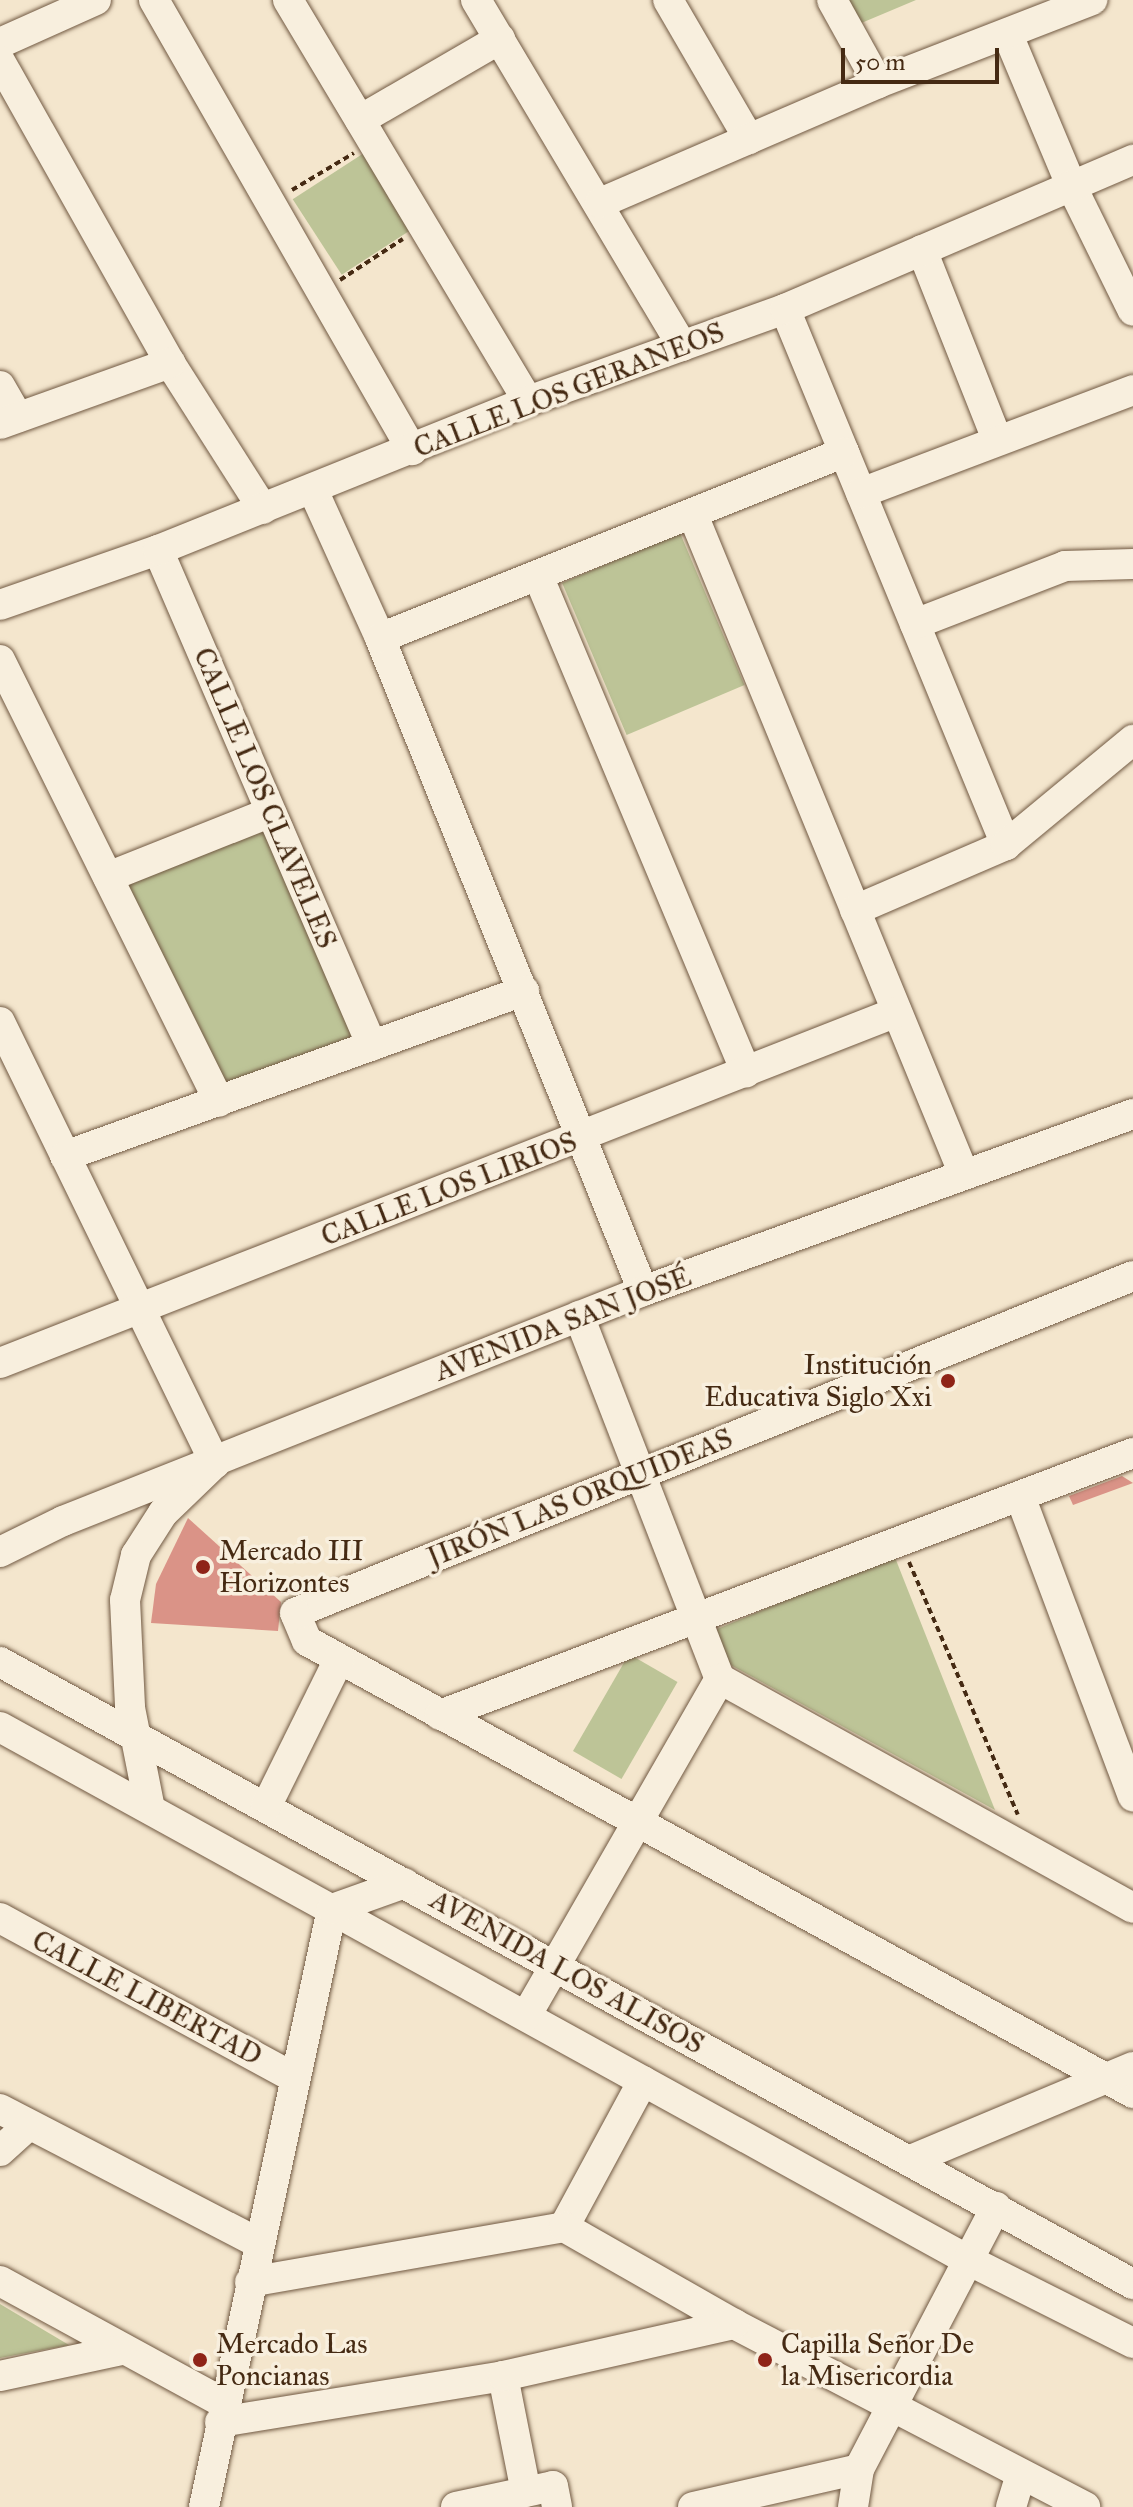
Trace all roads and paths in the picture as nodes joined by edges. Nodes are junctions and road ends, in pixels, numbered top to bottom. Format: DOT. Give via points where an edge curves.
graph roads {
  1 [pos="96,0"];
  2 [pos="154,0"];
  3 [pos="288,0"];
  4 [pos="476,0"];
  5 [pos="668,0"];
  6 [pos="832,0"];
  7 [pos="1092,0"];
  8 [pos="1008,35"];
  9 [pos="500,39"];
  10 [pos="0,43"];
  11 [pos="0,61"];
  12 [pos="878,83"];
  13 [pos="366,131"];
  14 [pos="749,139"];
  15 [pos="1133,160"];
  16 [pos="1071,185"];
  17 [pos="270,203"];
  18 [pos="600,203"];
  19 [pos="423,226"];
  20 [pos="922,250"];
  21 [pos="321,292"];
  22 [pos="785,309"];
  23 [pos="1133,311"];
  24 [pos="682,346"];
  25 [pos="170,363"];
  26 [pos="0,386"];
  27 [pos="1133,390"];
  28 [pos="528,401"];
  29 [pos="9,420"];
  30 [pos="997,439"];
  31 [pos="412,450"];
  32 [pos="844,452"];
  33 [pos="313,490"];
  34 [pos="861,493"];
  35 [pos="263,509"];
  36 [pos="693,515"];
  37 [pos="158,550"];
  38 [pos="1133,564"];
  39 [pos="539,578"];
  40 [pos="0,605"];
  41 [pos="915,624"];
  42 [pos="380,638"];
  43 [pos="0,660"];
  44 [pos="1133,740"];
  45 [pos="271,812"];
  46 [pos="1006,845"];
  47 [pos="108,877"];
  48 [pos="855,910"];
  49 [pos="524,991"];
  50 [pos="897,1012"];
  51 [pos="0,1022"];
  52 [pos="372,1046"];
  53 [pos="746,1072"];
  54 [pos="219,1102"];
  55 [pos="1133,1114"];
  56 [pos="583,1137"];
  57 [pos="65,1156"];
  58 [pos="963,1172"];
  59 [pos="1133,1276"];
  60 [pos="643,1291"];
  61 [pos="140,1309"];
  62 [pos="579,1316"];
  63 [pos="0,1363"];
  64 [pos="1133,1454"];
  65 [pos="215,1463"];
  66 [pos="642,1473"];
  67 [pos="1020,1496"];
  68 [pos="900,1542"];
  69 [pos="0,1552"];
  70 [pos="699,1617"];
  71 [pos="339,1659"];
  72 [pos="0,1662"];
  73 [pos="720,1679"];
  74 [pos="440,1715"];
  75 [pos="0,1727"];
  76 [pos="135,1737"];
  77 [pos="1133,1796"];
  78 [pos="266,1807"];
  79 [pos="150,1809"];
  80 [pos="633,1823"];
  81 [pos="1035,1853"];
  82 [pos="405,1883"];
  83 [pos="1127,1899"];
  84 [pos="332,1909"];
  85 [pos="0,1918"];
  86 [pos="557,1968"];
  87 [pos="526,2016"];
  88 [pos="1119,2072"];
  89 [pos="295,2078"];
  90 [pos="643,2081"];
  91 [pos="1133,2093"];
  92 [pos="0,2109"];
  93 [pos="29,2125"];
  94 [pos="0,2151"];
  95 [pos="913,2159"];
  96 [pos="996,2207"];
  97 [pos="564,2227"];
  98 [pos="259,2243"];
  99 [pos="968,2260"];
  100 [pos="0,2281"];
  101 [pos="250,2282"];
  102 [pos="1133,2284"];
  103 [pos="734,2324"];
  104 [pos="1133,2343"];
  105 [pos="121,2350"];
  106 [pos="0,2376"];
  107 [pos="503,2376"];
  108 [pos="890,2407"];
  109 [pos="222,2413"];
  110 [pos="859,2469"];
  111 [pos="1021,2474"];
  112 [pos="526,2492"];
  113 [pos="204,2507"];
  114 [pos="456,2507"];
  115 [pos="557,2507"];
  116 [pos="693,2507"];
  117 [pos="853,2507"];
  118 [pos="1011,2507"];
  119 [pos="1085,2507"];
  1 -- 10 [label="street"];
  2 -- 17 [label="street"];
  3 -- 13 [label="street"];
  4 -- 9 [label="street"];
  5 -- 14 [label="street"];
  6 -- 12 [label="street"];
  7 -- 8 [label="street"];
  8 -- 12 [label="street"];
  8 -- 16 [label="street"];
  9 -- 13 [label="street"];
  9 -- 18 [label="street"];
  11 -- 25 [label="street"];
  12 -- 14 [label="street"];
  13 -- 17 [label="path"];
  13 -- 19 [label="street"];
  14 -- 18 [label="street"];
  15 -- 16 [label="street, CALLE LOS GERANEOS"];
  16 -- 20 [label="street, CALLE LOS GERANEOS"];
  16 -- 23 [label="street"];
  17 -- 21 [label="street"];
  18 -- 24 [label="street"];
  19 -- 21 [label="path"];
  19 -- 28 [label="street"];
  20 -- 22 [label="street, CALLE LOS GERANEOS"];
  20 -- 30 [label="street"];
  21 -- 31 [label="street"];
  22 -- 24 [label="street, CALLE LOS GERANEOS"];
  22 -- 32 [label="street"];
  24 -- 28 [label="street, CALLE LOS GERANEOS"];
  25 -- 29 [label="street"];
  25 -- 35 [label="street"];
  26 -- 29 [label="street"];
  27 -- 30 [label="street"];
  28 -- 31 [label="street, CALLE LOS GERANEOS"];
  30 -- 34 [label="street"];
  31 -- 33 [label="street, CALLE LOS GERANEOS"];
  32 -- 34 [label="street"];
  32 -- 36 [label="street"];
  33 -- 35 [label="street, CALLE LOS GERANEOS"];
  33 -- 42 [label="street"];
  34 -- 41 [label="street"];
  35 -- 37 [label="street, CALLE LOS GERANEOS"];
  36 -- 39 [label="street"];
  36 -- 48 [label="street"];
  37 -- 40 [label="street, CALLE LOS GERANEOS"];
  37 -- 45 [label="street, CALLE LOS CLAVELES"];
  38 -- 41 [label="street" via="1065,566"];
  39 -- 42 [label="street"];
  39 -- 53 [label="street"];
  41 -- 46 [label="street"];
  42 -- 49 [label="street"];
  43 -- 47 [label="street"];
  44 -- 46 [label="street"];
  45 -- 47 [label="street"];
  45 -- 52 [label="street, CALLE LOS CLAVELES"];
  46 -- 48 [label="street"];
  47 -- 54 [label="street"];
  48 -- 50 [label="street"];
  49 -- 52 [label="street"];
  49 -- 56 [label="street"];
  50 -- 53 [label="street, CALLE LOS LIRIOS"];
  50 -- 58 [label="street"];
  51 -- 57 [label="street"];
  52 -- 54 [label="street"];
  53 -- 56 [label="street, CALLE LOS LIRIOS"];
  54 -- 57 [label="street"];
  55 -- 58 [label="street, AVENIDA SAN JOSÉ"];
  56 -- 60 [label="street"];
  56 -- 61 [label="street, CALLE LOS LIRIOS"];
  57 -- 61 [label="street"];
  58 -- 60 [label="street, AVENIDA SAN JOSÉ"];
  59 -- 66 [label="street, JIRÓN LAS ORQUIDEAS"];
  60 -- 62 [label="street, AVENIDA SAN JOSÉ"];
  61 -- 63 [label="street, CALLE LOS LIRIOS"];
  61 -- 65 [label="street"];
  62 -- 65 [label="street, AVENIDA SAN JOSÉ"];
  62 -- 66 [label="street"];
  64 -- 67 [label="street"];
  65 -- 69 [label="street, AVENIDA SAN JOSÉ" via="63,1521"];
  65 -- 76 [label="street" via="163,1513 136,1555 125,1600"];
  66 -- 70 [label="street"];
  66 -- 71 [label="street, JIRÓN LAS ORQUIDEAS" via="295,1613 307,1641"];
  67 -- 68 [label="street"];
  67 -- 77 [label="street"];
  68 -- 70 [label="street"];
  68 -- 81 [label="path"];
  70 -- 73 [label="street"];
  70 -- 74 [label="street"];
  71 -- 74 [label="street"];
  71 -- 78 [label="street"];
  72 -- 76 [label="street, AVENIDA LOS ALISOS"];
  73 -- 80 [label="street"];
  73 -- 81 [label="street"];
  74 -- 80 [label="street"];
  75 -- 79 [label="street, AVENIDA LOS ALISOS"];
  76 -- 78 [label="street, AVENIDA LOS ALISOS"];
  76 -- 79 [label="street"];
  78 -- 82 [label="street, AVENIDA LOS ALISOS"];
  79 -- 84 [label="street, AVENIDA LOS ALISOS"];
  80 -- 86 [label="street"];
  80 -- 88 [label="street"];
  81 -- 83 [label="street"];
  82 -- 84 [label="street"];
  82 -- 86 [label="street, AVENIDA LOS ALISOS"];
  84 -- 87 [label="street, AVENIDA LOS ALISOS"];
  84 -- 89 [label="street"];
  85 -- 89 [label="street, CALLE LIBERTAD"];
  86 -- 87 [label="street"];
  86 -- 95 [label="street, AVENIDA LOS ALISOS"];
  87 -- 90 [label="street, AVENIDA LOS ALISOS"];
  88 -- 91 [label="street"];
  88 -- 95 [label="street"];
  89 -- 98 [label="street"];
  90 -- 97 [label="street"];
  90 -- 99 [label="street, AVENIDA LOS ALISOS"];
  92 -- 93 [label="street"];
  93 -- 94 [label="street"];
  93 -- 98 [label="street"];
  95 -- 96 [label="street, AVENIDA LOS ALISOS"];
  96 -- 99 [label="street"];
  96 -- 102 [label="street, AVENIDA LOS ALISOS"];
  97 -- 101 [label="street"];
  97 -- 103 [label="street"];
  98 -- 101 [label="street"];
  99 -- 104 [label="street, AVENIDA LOS ALISOS"];
  99 -- 108 [label="street"];
  100 -- 105 [label="street"];
  101 -- 109 [label="street"];
  103 -- 107 [label="street"];
  103 -- 108 [label="street"];
  105 -- 106 [label="street"];
  105 -- 109 [label="street"];
  107 -- 109 [label="street"];
  107 -- 112 [label="street"];
  108 -- 110 [label="street"];
  108 -- 111 [label="street"];
  109 -- 113 [label="street"];
  110 -- 116 [label="street"];
  110 -- 117 [label="street"];
  111 -- 118 [label="street"];
  111 -- 119 [label="street"];
  112 -- 114 [label="street"];
  112 -- 115 [label="street" via="553,2486"];
}
